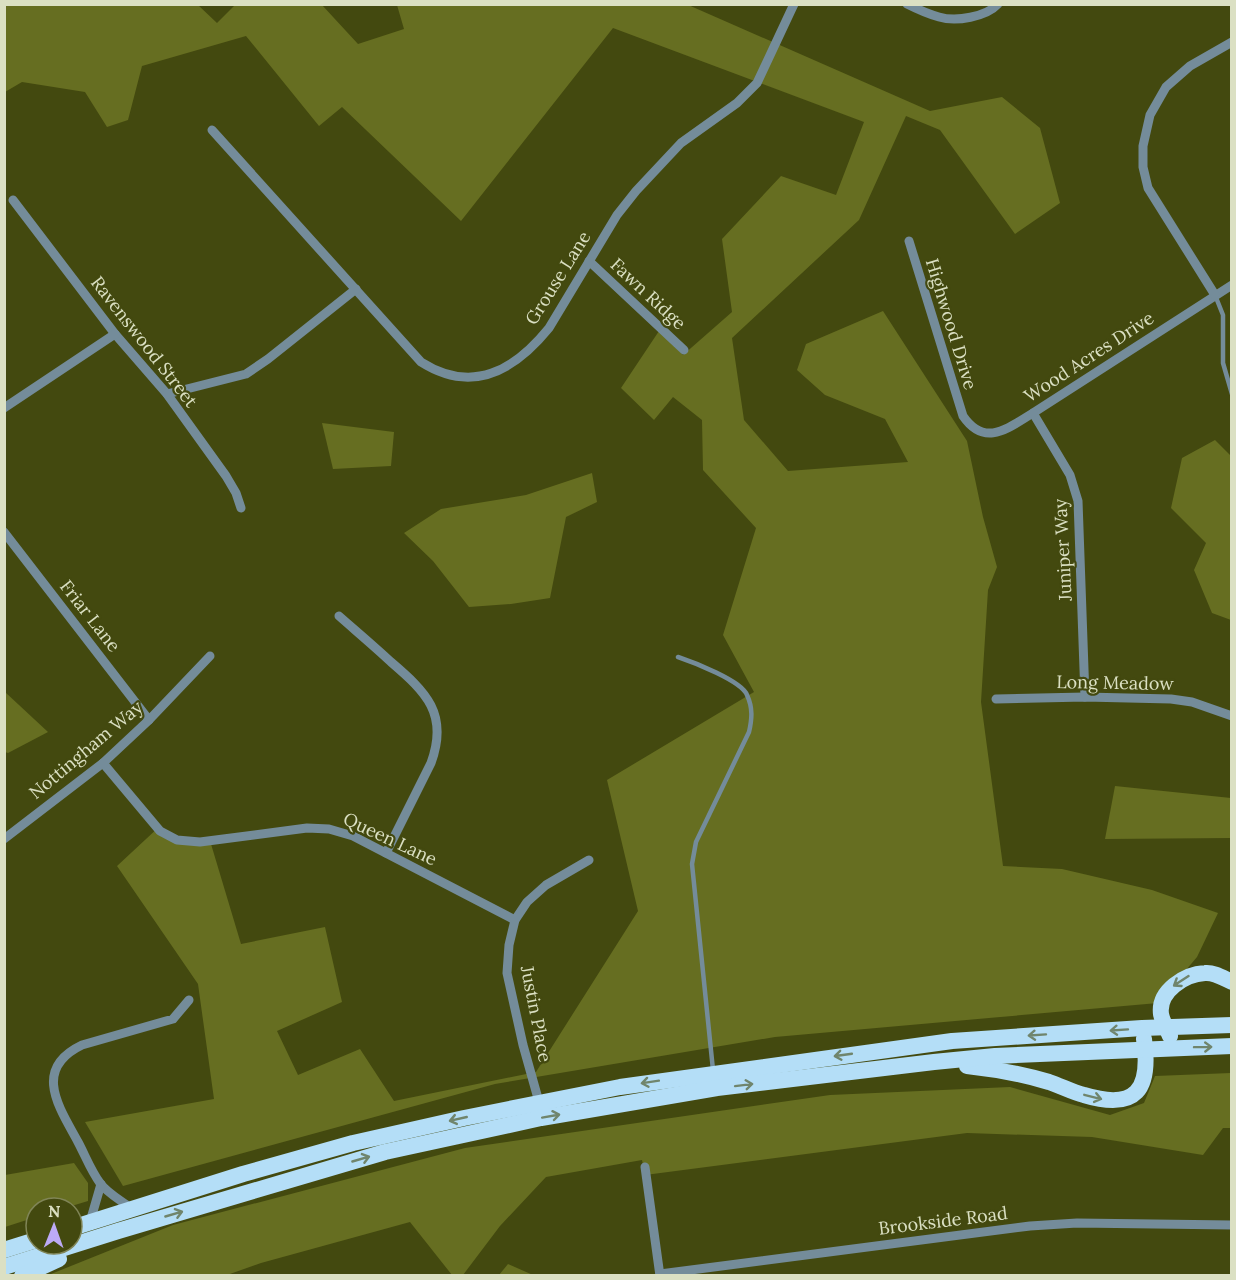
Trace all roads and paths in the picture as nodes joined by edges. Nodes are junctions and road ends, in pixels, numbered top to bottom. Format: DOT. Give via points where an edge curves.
graph roads {
  1 [pos="794,4"];
  2 [pos="907,4"];
  3 [pos="998,4"];
  4 [pos="1232,42"];
  5 [pos="212,130"];
  6 [pos="13,200"];
  7 [pos="909,241"];
  8 [pos="589,261"];
  9 [pos="1232,285"];
  10 [pos="356,289"];
  11 [pos="1215,295"];
  12 [pos="115,334"];
  13 [pos="684,350"];
  14 [pos="166,394"];
  15 [pos="1232,394"];
  16 [pos="4,408"];
  17 [pos="1033,413"];
  18 [pos="963,417"];
  19 [pos="241,508"];
  20 [pos="4,532"];
  21 [pos="339,616"];
  22 [pos="210,656"];
  23 [pos="678,657"];
  24 [pos="1085,697"];
  25 [pos="996,699"];
  26 [pos="1232,716"];
  27 [pos="150,720"];
  28 [pos="103,763"];
  29 [pos="4,839"];
  30 [pos="386,853"];
  31 [pos="589,860"];
  32 [pos="515,920"];
  33 [pos="1232,982"];
  34 [pos="189,1000"];
  35 [pos="1232,1025"];
  36 [pos="1167,1027"];
  37 [pos="1142,1028"];
  38 [pos="1232,1046"];
  39 [pos="1175,1047"];
  40 [pos="1145,1048"];
  41 [pos="934,1062"];
  42 [pos="713,1072"];
  43 [pos="539,1102"];
  44 [pos="645,1167"];
  45 [pos="101,1184"];
  46 [pos="132,1209"];
  47 [pos="90,1222"];
  48 [pos="84,1224"];
  49 [pos="1232,1225"];
  50 [pos="118,1230"];
  51 [pos="24,1244"];
  52 [pos="4,1250"];
  53 [pos="4,1268"];
  54 [pos="22,1275"];
  55 [pos="660,1275"];
  1 -- 8 [label="street, Grouse Lane" via="757,83 737,103 681,143 617,215"];
  2 -- 3 [label="street" via="940,18 951,18 983,13"];
  4 -- 11 [label="street" via="1182,72 1166,87 1150,115 1143,146 1148,188"];
  5 -- 10 [label="street, Grouse Lane"];
  6 -- 12 [label="street, Ravenswood Street"];
  7 -- 18 [label="street, Highwood Drive"];
  8 -- 10 [label="street, Grouse Lane" via="536,344 513,364 477,377 443,373 422,362"];
  8 -- 13 [label="street, Fawn Ridge"];
  9 -- 11 [label="street, Wood Acres Drive"];
  10 -- 14 [label="street" via="246,374"];
  11 -- 15 [label="lane" via="1223,315 1222,363"];
  11 -- 17 [label="street, Wood Acres Drive"];
  12 -- 14 [label="street, Ravenswood Street"];
  12 -- 16 [label="street"];
  14 -- 19 [label="street, Ravenswood Street" via="226,477"];
  17 -- 18 [label="street, Wood Acres Drive" via="994,434 973,429"];
  17 -- 24 [label="street, Juniper Way" via="1070,475 1078,501"];
  20 -- 27 [label="street, Friar Lane"];
  21 -- 30 [label="street" via="416,683 434,708 437,722 436,750 431,763"];
  22 -- 27 [label="street, Nottingham Way"];
  23 -- 42 [label="lane" via="735,683 747,693 752,716 749,732 696,842 692,864"];
  24 -- 25 [label="street, Long Meadow"];
  24 -- 26 [label="street, Long Meadow" via="1172,699"];
  27 -- 28 [label="street, Nottingham Way"];
  28 -- 29 [label="street, Nottingham Way"];
  28 -- 30 [label="street, Queen Lane" via="160,831 177,840 200,842 329,828"];
  30 -- 32 [label="street, Queen Lane"];
  31 -- 32 [label="street, Justin Place" via="546,885"];
  32 -- 43 [label="street, Justin Place" via="507,973"];
  33 -- 36 [label="highway, one-way" via="1206,973 1173,985 1161,1004"];
  34 -- 45 [label="street" via="173,1019 71,1050 53,1076 57,1103"];
  35 -- 36 [label="highway"];
  36 -- 37 [label="highway"];
  36 -- 39 [label="highway"];
  37 -- 40 [label="highway"];
  37 -- 42 [label="highway, one-way" via="952,1041"];
  39 -- 38 [label="highway, one-way"];
  39 -- 40 [label="highway"];
  40 -- 41 [label="highway"];
  41 -- 40 [label="highway, one-way" via="1008,1071 1083,1095 1120,1100 1140,1089 1145,1077"];
  50 -- 41 [label="highway, one-way" via="385,1152 541,1118 717,1088"];
  42 -- 43 [label="highway, one-way"];
  43 -- 46 [label="highway, one-way" via="353,1143"];
  44 -- 55 [label="street"];
  45 -- 46 [label="street"];
  45 -- 47 [label="street"];
  46 -- 47 [label="highway"];
  47 -- 48 [label="highway"];
  49 -- 55 [label="street, Brookside Road" via="1077,1223 1030,1227"];
  50 -- 53 [label="highway"];
  50 -- 54 [label="highway"];
  51 -- 52 [label="highway"];
}
